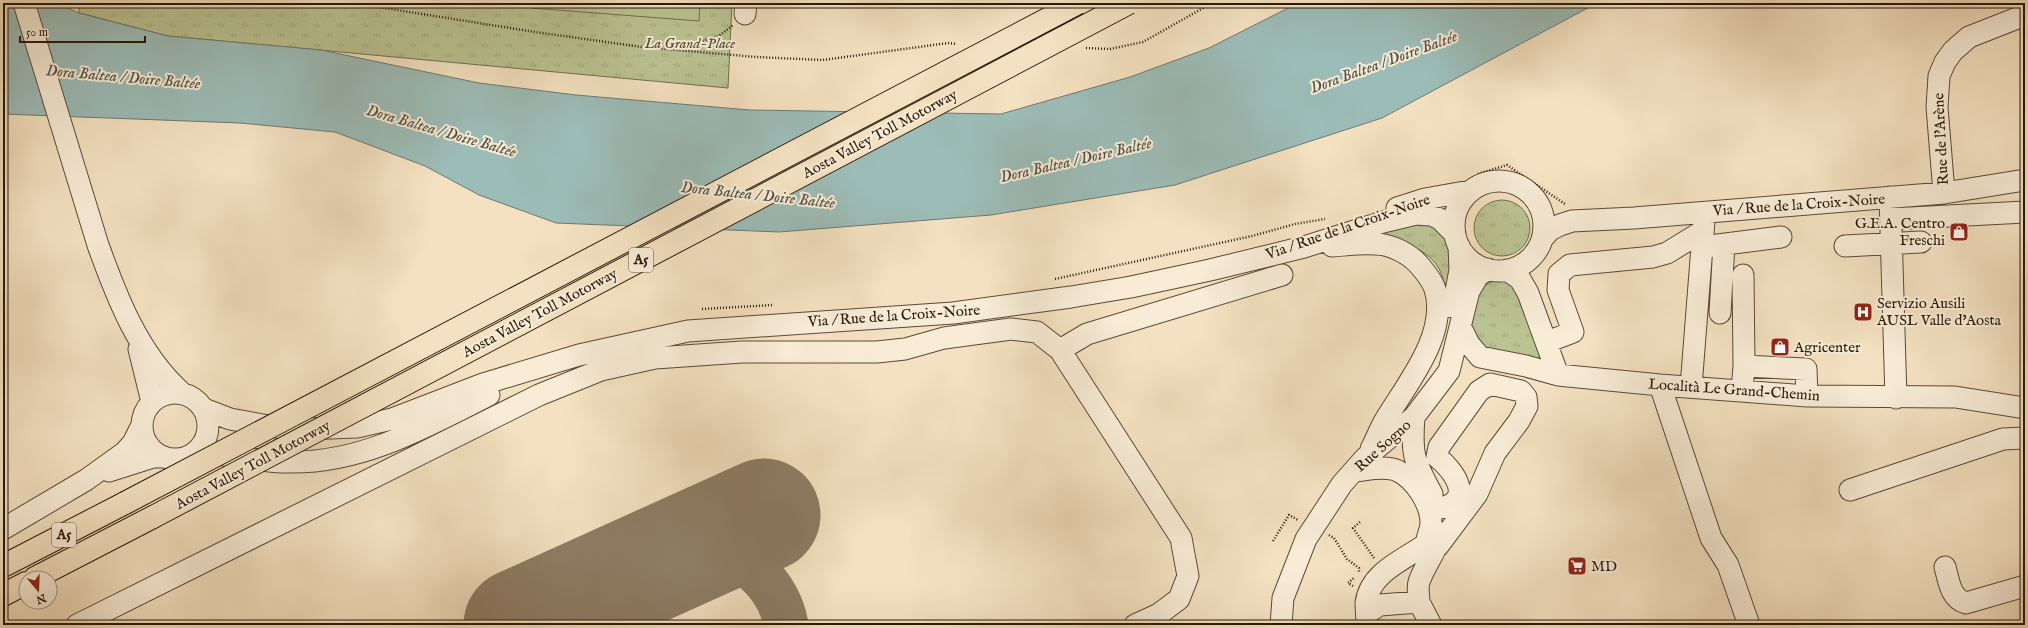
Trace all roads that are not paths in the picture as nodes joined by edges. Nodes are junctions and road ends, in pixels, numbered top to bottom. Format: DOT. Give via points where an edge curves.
graph roads {
  1 [pos="24,3"];
  2 [pos="1078,3"];
  3 [pos="1129,3"];
  4 [pos="2025,15"];
  5 [pos="2025,180"];
  6 [pos="1474,183"];
  7 [pos="1944,193"];
  8 [pos="1890,198"];
  9 [pos="1540,207"];
  10 [pos="2025,212"];
  11 [pos="1891,219"];
  12 [pos="1572,221"];
  13 [pos="1703,230"];
  14 [pos="1781,237"];
  15 [pos="1542,239"];
  16 [pos="1457,240"];
  17 [pos="1921,242"];
  18 [pos="1724,244"];
  19 [pos="1892,245"];
  20 [pos="1845,246"];
  21 [pos="1304,247"];
  22 [pos="1250,260"];
  23 [pos="1497,269"];
  24 [pos="1282,275"];
  25 [pos="1743,275"];
  26 [pos="1720,313"];
  27 [pos="132,326"];
  28 [pos="1461,328"];
  29 [pos="1547,342"];
  30 [pos="1060,350"];
  31 [pos="1480,356"];
  32 [pos="1744,366"];
  33 [pos="539,368"];
  34 [pos="1449,370"];
  35 [pos="1558,375"];
  36 [pos="1660,385"];
  37 [pos="1691,388"];
  38 [pos="1742,391"];
  39 [pos="182,393"];
  40 [pos="1807,396"];
  41 [pos="1896,398"];
  42 [pos="152,402"];
  43 [pos="2025,408"];
  44 [pos="204,409"];
  45 [pos="1414,417"];
  46 [pos="142,425"];
  47 [pos="2025,438"];
  48 [pos="198,451"];
  49 [pos="164,457"];
  50 [pos="1365,457"];
  51 [pos="86,480"];
  52 [pos="1850,490"];
  53 [pos="1440,508"];
  54 [pos="3,529"];
  55 [pos="1438,546"];
  56 [pos="3,566"];
  57 [pos="1945,567"];
  58 [pos="50,570"];
  59 [pos="2025,586"];
  60 [pos="18,587"];
  61 [pos="3,595"];
  62 [pos="1283,598"];
  63 [pos="1419,602"];
  64 [pos="1368,611"];
  65 [pos="1164,620"];
  66 [pos="78,625"];
  67 [pos="1135,625"];
  68 [pos="1271,625"];
  69 [pos="1281,625"];
  70 [pos="1431,625"];
  71 [pos="1749,625"];
  1 -- 27 [label="street" via="98,245"];
  2 -- 56 [label="highway, Aosta Valley Toll Motorway / A5, bridge"];
  3 -- 58 [label="highway, Aosta Valley Toll Motorway / A5, bridge"];
  4 -- 7 [label="street, Rue de l'Arène" via="1969,37 1945,62 1939,76 1937,107"];
  5 -- 7 [label="street, Via / Rue de la Croix-Noire"];
  6 -- 9 [label="street" via="1509,182 1522,187 1532,195"];
  6 -- 16 [label="street" via="1457,210 1454,222"];
  6 -- 22 [label="street, Via / Rue de la Croix-Noire" via="1357,221"];
  7 -- 8 [label="street, Via / Rue de la Croix-Noire"];
  8 -- 11 [label="street"];
  8 -- 13 [label="street, Via / Rue de la Croix-Noire"];
  9 -- 12 [label="street, Via / Rue de la Croix-Noire" via="1550,215"];
  9 -- 15 [label="street" via="1544,228"];
  10 -- 11 [label="street"];
  11 -- 19 [label="street"];
  12 -- 13 [label="street, Via / Rue de la Croix-Noire" via="1634,218"];
  12 -- 15 [label="street, Via / Rue de la Croix-Noire" via="1555,227"];
  13 -- 18 [label="street"];
  13 -- 29 [label="street" via="1667,253 1653,257 1570,265 1559,274 1558,290 1573,332"];
  13 -- 37 [label="street"];
  14 -- 18 [label="street"];
  15 -- 23 [label="street" via="1532,256 1525,262"];
  16 -- 21 [label="street, Via / Rue de la Croix-Noire" via="1440,219 1431,215 1416,214"];
  16 -- 23 [label="street" via="1471,261"];
  16 -- 50 [label="street, Rue Sogno" via="1460,270 1455,300 1440,354 1416,397"];
  17 -- 19 [label="street"];
  18 -- 26 [label="street"];
  19 -- 20 [label="street"];
  19 -- 41 [label="street"];
  21 -- 22 [label="street, Via / Rue de la Croix-Noire"];
  21 -- 50 [label="street" via="1376,244 1399,250 1414,260 1428,275 1435,289 1435,326 1427,350 1417,372"];
  22 -- 33 [label="street, Via / Rue de la Croix-Noire" via="1131,287 953,313 688,331 635,341"];
  23 -- 28 [label="street, Rue Sogno" via="1478,276 1469,290"];
  23 -- 29 [label="street" via="1520,279"];
  24 -- 30 [label="street" via="1087,334"];
  25 -- 32 [label="street"];
  27 -- 39 [label="street" via="162,374"];
  27 -- 42 [label="street"];
  28 -- 31 [label="street" via="1469,344"];
  28 -- 34 [label="street, Rue Sogno"];
  29 -- 35 [label="street"];
  30 -- 65 [label="street" via="1182,538 1188,576 1179,599"];
  30 -- 66 [label="street" via="1037,332 1011,329 944,338 905,349 878,352 742,352 655,358 601,370 539,395"];
  31 -- 34 [label="street"];
  31 -- 35 [label="street, Località Le Grand-Chemin"];
  32 -- 38 [label="street"];
  32 -- 40 [label="street" via="1806,370"];
  33 -- 44 [label="street, Via / Rue de la Croix-Noire" via="482,384 392,419 357,427 304,429 274,426 230,419"];
  33 -- 48 [label="street, Via / Rue de la Croix-Noire" via="433,423 380,447 328,460 289,462 244,459"];
  34 -- 45 [label="street, Rue Sogno"];
  35 -- 36 [label="street, Località Le Grand-Chemin"];
  36 -- 37 [label="street, Località Le Grand-Chemin"];
  36 -- 71 [label="street" via="1711,538 1728,565"];
  37 -- 38 [label="street, Località Le Grand-Chemin"];
  38 -- 40 [label="street, Località Le Grand-Chemin"];
  39 -- 42 [label="street" via="166,394"];
  39 -- 44 [label="street" via="196,399"];
  40 -- 41 [label="street, Località Le Grand-Chemin"];
  41 -- 43 [label="street, Località Le Grand-Chemin" via="1955,397"];
  42 -- 46 [label="street" via="147,408"];
  44 -- 48 [label="street" via="209,428"];
  45 -- 50 [label="street, Rue Sogno"];
  45 -- 53 [label="street" via="1412,452 1418,470"];
  46 -- 49 [label="street" via="146,442"];
  46 -- 51 [label="street" via="125,452"];
  47 -- 52 [label="street" via="2003,439"];
  48 -- 49 [label="street" via="182,459"];
  49 -- 51 [label="street" via="153,457 122,466"];
  50 -- 62 [label="street, Rue Sogno" via="1338,490 1313,528 1294,566"];
  50 -- 64 [label="street" via="1379,469 1397,471 1416,486 1427,502 1431,523 1426,544 1373,582"];
  51 -- 54 [label="street"];
  53 -- 55 [label="street" via="1442,526"];
  53 -- 55 [label="street" via="1453,503 1459,495 1460,485 1449,466 1438,457 1439,447 1479,391 1490,384 1521,391 1526,397 1527,406 1519,421 1495,453 1476,494"];
  55 -- 63 [label="street" via="1418,584"];
  57 -- 59 [label="street" via="1953,593 1959,601 1966,603"];
  60 -- 61 [label="highway"];
  62 -- 68 [label="street"];
  62 -- 69 [label="street, Rue Sogno"];
  63 -- 64 [label="street" via="1380,605"];
  63 -- 70 [label="street"];
  65 -- 67 [label="street"];
}
